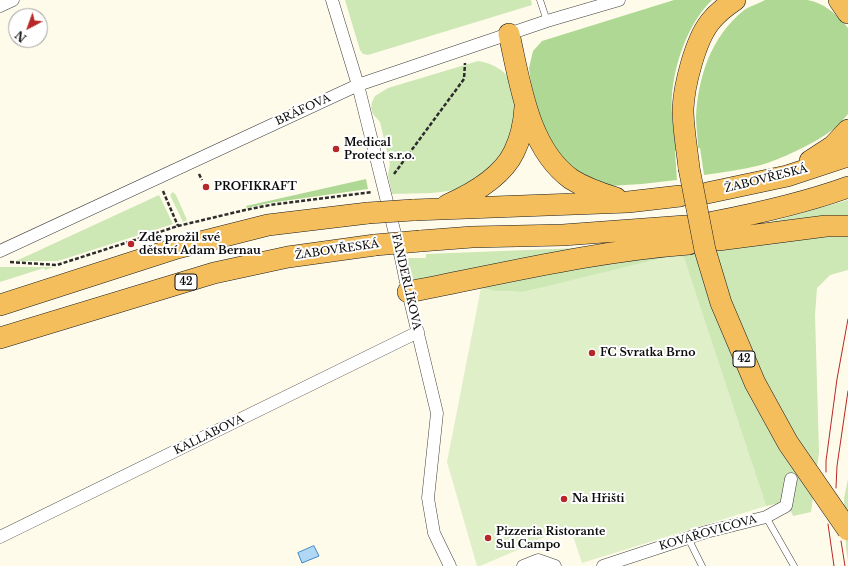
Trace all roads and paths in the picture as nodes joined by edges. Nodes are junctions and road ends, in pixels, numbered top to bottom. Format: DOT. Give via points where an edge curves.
graph roads {
  1 [pos="13,0"];
  2 [pos="332,0"];
  3 [pos="540,0"];
  4 [pos="619,0"];
  5 [pos="735,0"];
  6 [pos="839,0"];
  7 [pos="844,0"];
  8 [pos="848,2"];
  9 [pos="0,6"];
  10 [pos="848,13"];
  11 [pos="547,21"];
  12 [pos="509,34"];
  13 [pos="466,48"];
  14 [pos="358,85"];
  15 [pos="525,107"];
  16 [pos="848,130"];
  17 [pos="358,144"];
  18 [pos="347,147"];
  19 [pos="848,156"];
  20 [pos="200,174"];
  21 [pos="787,176"];
  22 [pos="202,180"];
  23 [pos="382,182"];
  24 [pos="848,187"];
  25 [pos="162,191"];
  26 [pos="707,193"];
  27 [pos="680,196"];
  28 [pos="628,202"];
  29 [pos="441,208"];
  30 [pos="848,220"];
  31 [pos="178,226"];
  32 [pos="848,226"];
  33 [pos="812,227"];
  34 [pos="563,235"];
  35 [pos="655,247"];
  36 [pos="0,251"];
  37 [pos="408,292"];
  38 [pos="0,305"];
  39 [pos="418,332"];
  40 [pos="0,338"];
  41 [pos="791,479"];
  42 [pos="766,517"];
  43 [pos="848,530"];
  44 [pos="0,538"];
  45 [pos="688,538"];
  46 [pos="450,566"];
  47 [pos="522,566"];
  48 [pos="555,566"];
  49 [pos="602,566"];
  50 [pos="702,566"];
  51 [pos="794,566"];
  1 -- 9 [label="street"];
  2 -- 14 [label="street, FANDERLÍKOVA"];
  3 -- 11 [label="lane"];
  4 -- 11 [label="street, BRÁFOVA"];
  5 -- 43 [label="highway, 42, bridge" via="709,22 699,41 686,86 683,110 689,168 705,250 722,303 755,383 788,443"];
  6 -- 10 [label="highway"];
  7 -- 8 [label="highway"];
  11 -- 12 [label="street, BRÁFOVA"];
  12 -- 13 [label="street, BRÁFOVA"];
  12 -- 15 [label="highway"];
  13 -- 14 [label="street, BRÁFOVA"];
  13 -- 23 [label="path" via="464,79 389,181"];
  14 -- 23 [label="street, FANDERLÍKOVA"];
  14 -- 36 [label="street, BRÁFOVA"];
  15 -- 28 [label="highway" via="543,145 561,170 571,179 590,189"];
  15 -- 29 [label="highway" via="520,138 508,162 484,186"];
  16 -- 21 [label="highway" via="833,146"];
  17 -- 18 [label="path"];
  19 -- 21 [label="highway, ŽABOVŘESKÁ"];
  20 -- 22 [label="path"];
  21 -- 26 [label="highway, ŽABOVŘESKÁ"];
  23 -- 37 [label="street, FANDERLÍKOVA"];
  24 -- 33 [label="highway" via="715,231"];
  25 -- 31 [label="path"];
  27 -- 28 [label="highway"];
  28 -- 29 [label="highway"];
  29 -- 38 [label="highway, bridge" via="368,213 260,227 177,248"];
  30 -- 33 [label="highway"];
  32 -- 33 [label="highway"];
  34 -- 35 [label="highway, 42"];
  34 -- 35 [label="highway, ŽABOVŘESKÁ / 42" via="687,235"];
  34 -- 40 [label="highway, ŽABOVŘESKÁ / 42, bridge" via="472,237 376,244 288,257 214,273"];
  35 -- 37 [label="highway"];
  37 -- 39 [label="street, FANDERLÍKOVA"];
  39 -- 44 [label="street, KALLABOVA"];
  39 -- 46 [label="street, FANDERLÍKOVA" via="437,413 428,498 434,533"];
  41 -- 42 [label="street, KOVAŘOVICOVA" via="786,506"];
  42 -- 45 [label="street, KOVAŘOVICOVA"];
  42 -- 51 [label="lane"];
  45 -- 49 [label="street, KOVAŘOVICOVA"];
  45 -- 50 [label="lane"];
  47 -- 48 [label="street" via="538,560"];
}
